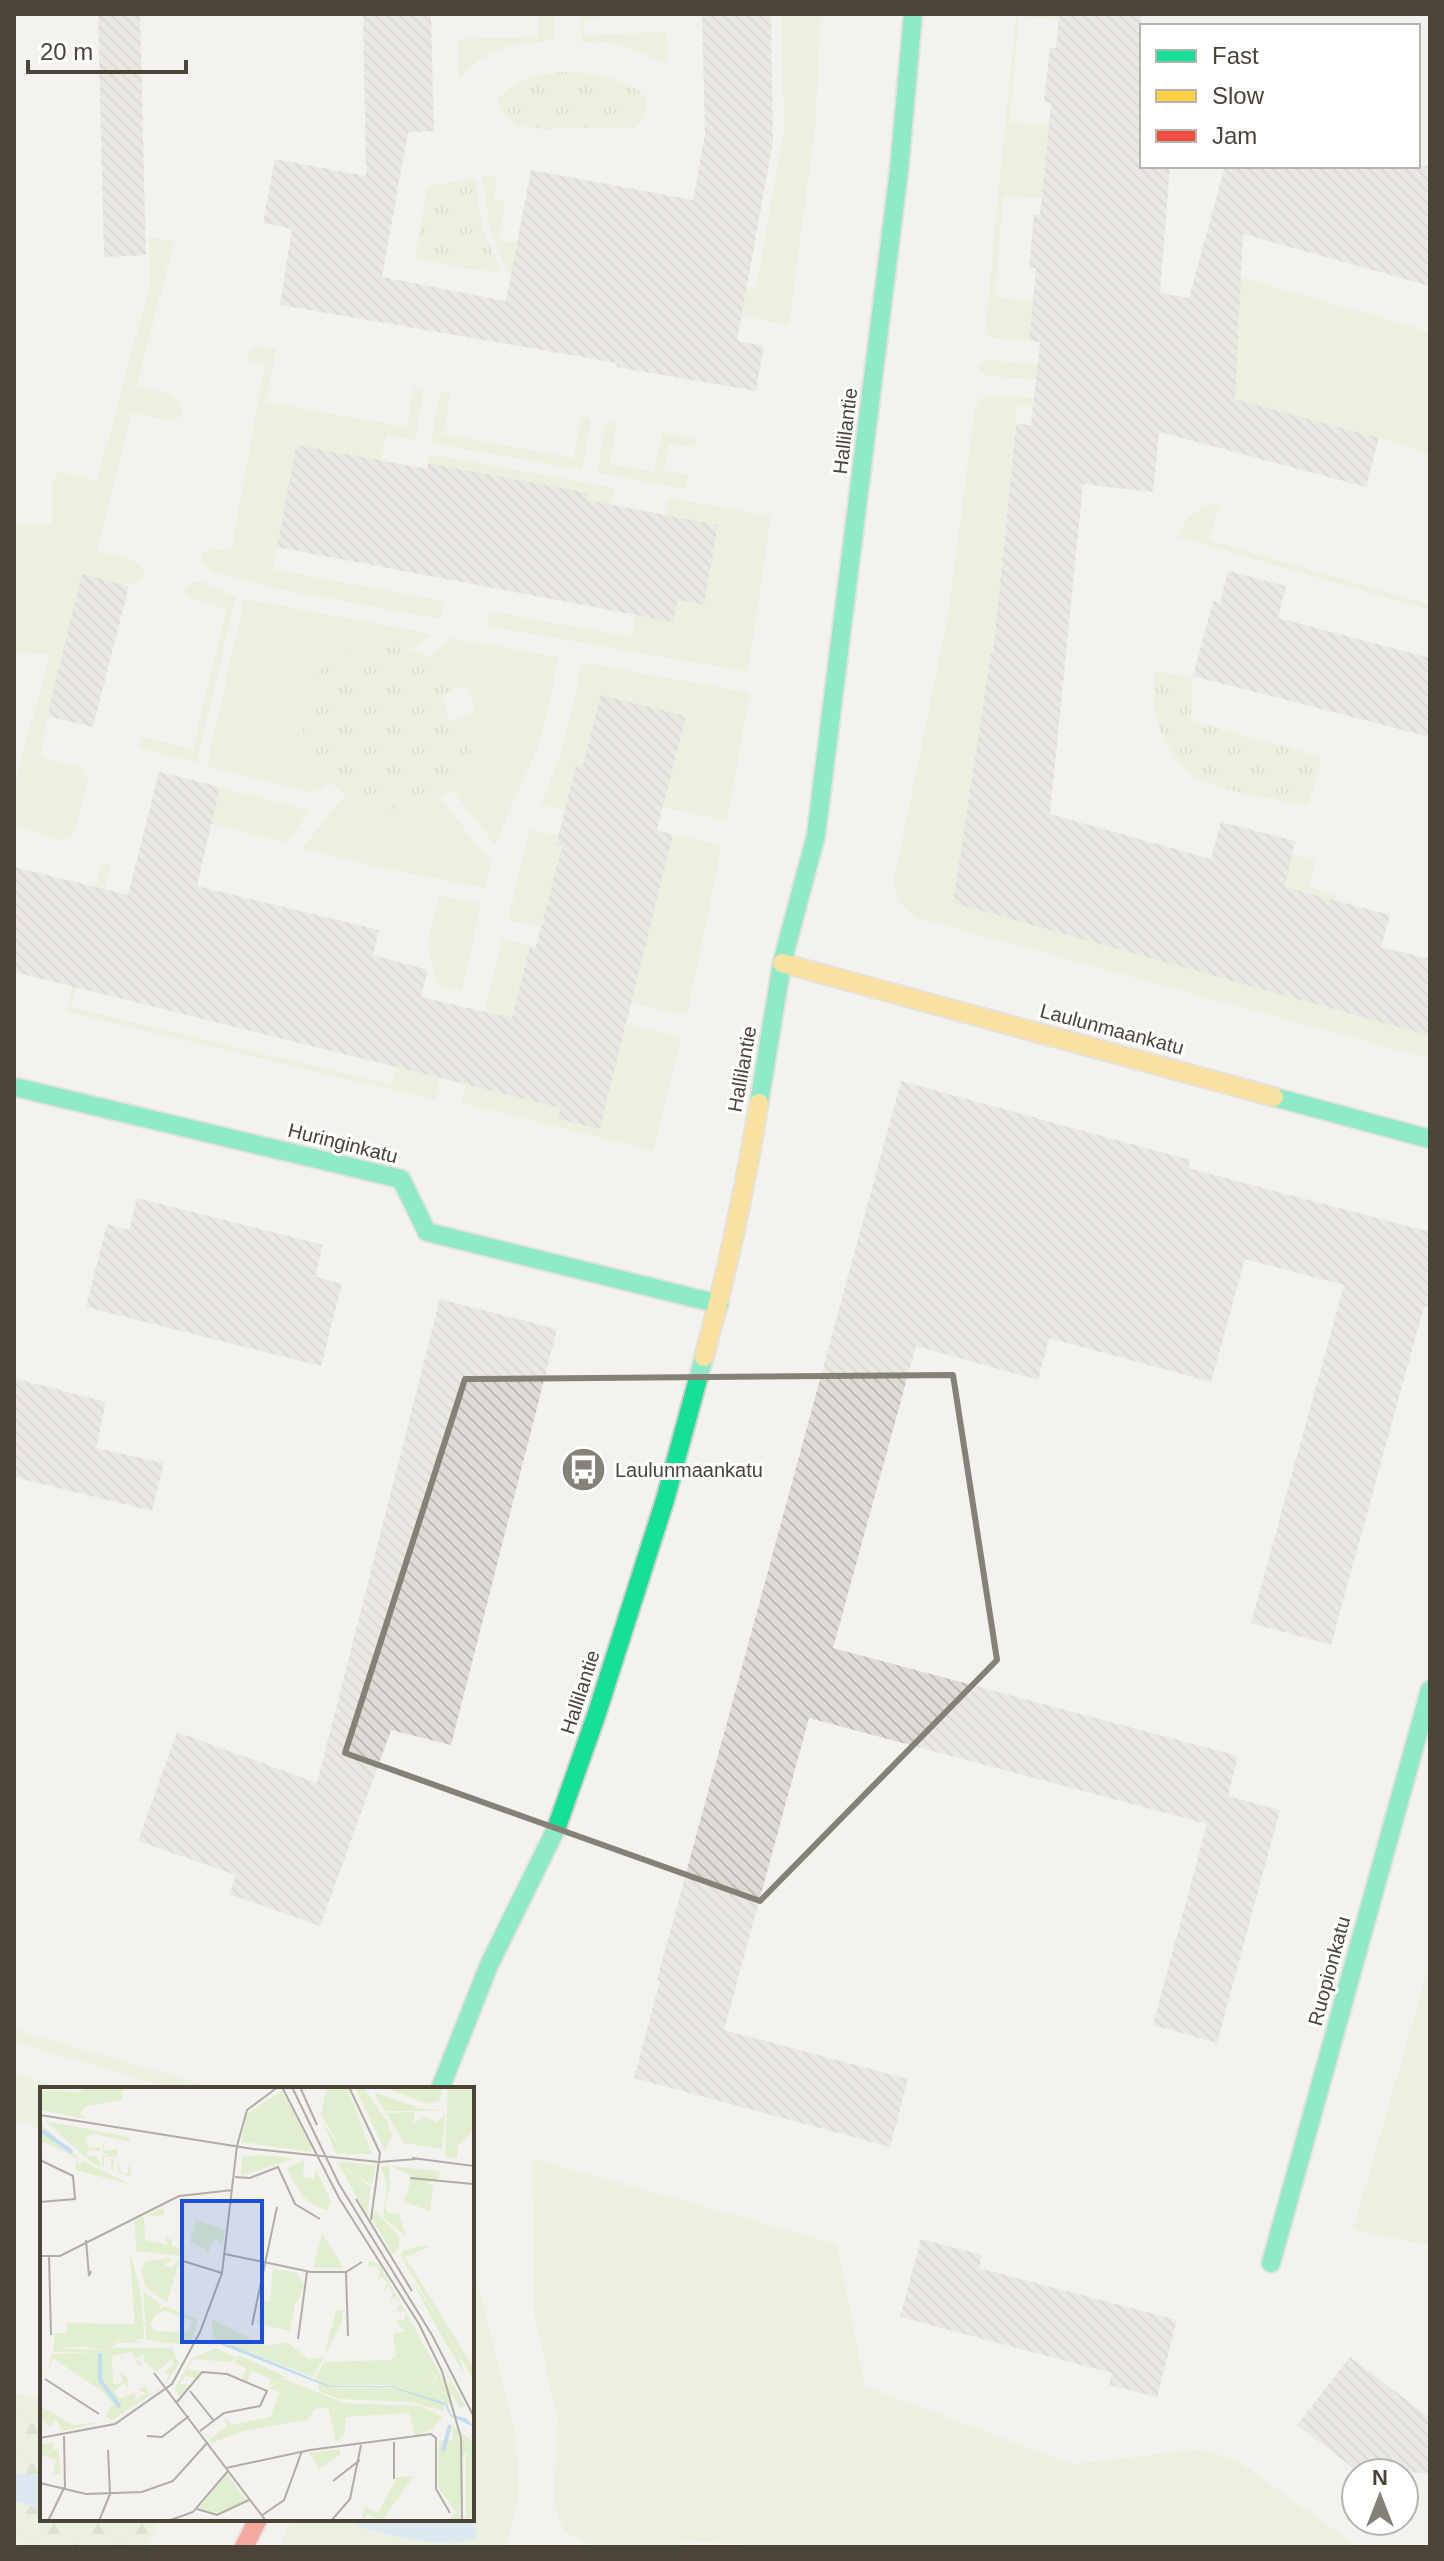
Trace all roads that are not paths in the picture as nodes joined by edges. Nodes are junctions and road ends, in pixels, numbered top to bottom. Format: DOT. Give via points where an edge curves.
graph roads {
  1 [pos="913,14"];
  2 [pos="782,963"];
  3 [pos="19,1088"];
  4 [pos="1430,1139"];
  5 [pos="719,1304"];
  6 [pos="1430,1690"];
  7 [pos="441,2087"];
  8 [pos="1271,2263"];
  9 [pos="257,2521"];
  10 [pos="244,2547"];
  1 -- 2 [label="main road, Hallilantie" via="899,170 816,835"];
  2 -- 4 [label="main road, Laulunmaankatu"];
  2 -- 5 [label="main road, Hallilantie" via="748,1170"];
  3 -- 5 [label="main road, Huringinkatu" via="401,1179 427,1232"];
  5 -- 7 [label="main road, Hallilantie" via="665,1500 556,1829 489,1965"];
  6 -- 8 [label="main road, Ruopionkatu"];
  9 -- 10 [label="main road"];
}
